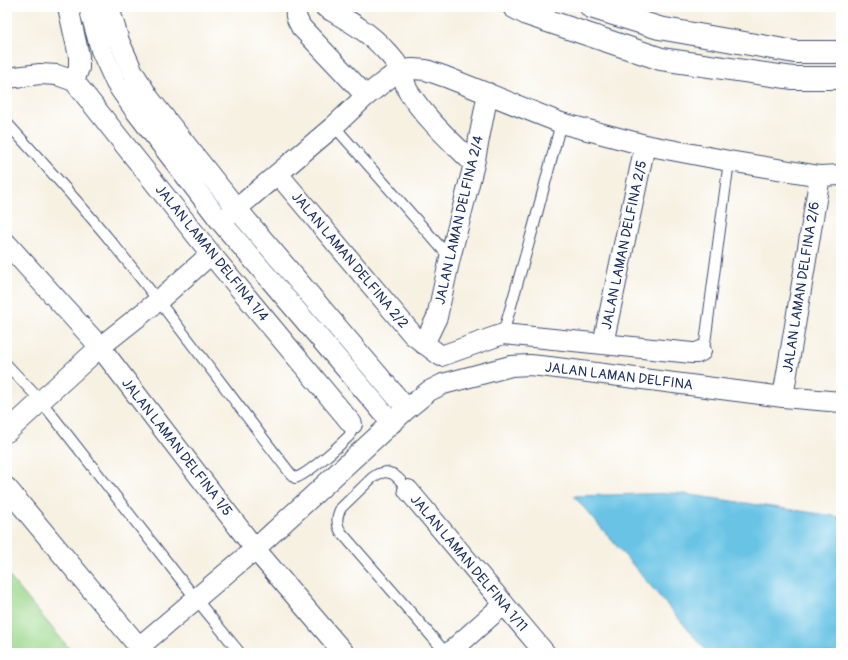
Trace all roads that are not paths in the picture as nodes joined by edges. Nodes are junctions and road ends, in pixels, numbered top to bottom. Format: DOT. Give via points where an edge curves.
graph roads {
  1 [pos="68,7"];
  2 [pos="89,7"];
  3 [pos="109,7"];
  4 [pos="297,7"];
  5 [pos="324,7"];
  6 [pos="514,7"];
  7 [pos="592,7"];
  8 [pos="841,52"];
  9 [pos="401,70"];
  10 [pos="7,78"];
  11 [pos="841,78"];
  12 [pos="74,81"];
  13 [pos="488,93"];
  14 [pos="366,96"];
  15 [pos="7,123"];
  16 [pos="561,123"];
  17 [pos="334,126"];
  18 [pos="645,145"];
  19 [pos="730,161"];
  20 [pos="474,164"];
  21 [pos="278,174"];
  22 [pos="841,175"];
  23 [pos="820,176"];
  24 [pos="237,209"];
  25 [pos="221,222"];
  26 [pos="7,244"];
  27 [pos="211,254"];
  28 [pos="450,258"];
  29 [pos="158,301"];
  30 [pos="503,334"];
  31 [pos="424,344"];
  32 [pos="603,344"];
  33 [pos="100,347"];
  34 [pos="701,351"];
  35 [pos="7,365"];
  36 [pos="783,397"];
  37 [pos="41,401"];
  38 [pos="841,402"];
  39 [pos="407,409"];
  40 [pos="392,423"];
  41 [pos="352,424"];
  42 [pos="7,432"];
  43 [pos="7,488"];
  44 [pos="408,490"];
  45 [pos="255,549"];
  46 [pos="196,599"];
  47 [pos="504,604"];
  48 [pos="142,650"];
  49 [pos="240,653"];
  50 [pos="344,653"];
  51 [pos="446,653"];
  52 [pos="449,653"];
  53 [pos="545,653"];
  1 -- 12 [label="street" via="79,56 79,68"];
  2 -- 25 [label="street" via="101,50 116,83"];
  3 -- 24 [label="street" via="119,41 133,72 149,98"];
  4 -- 14 [label="street" via="295,13 301,27"];
  5 -- 9 [label="street" via="358,26 384,49"];
  6 -- 11 [label="street" via="527,14 661,59 793,78"];
  7 -- 8 [label="street" via="659,28 795,52"];
  9 -- 13 [label="street" via="426,70"];
  9 -- 14 [label="street"];
  9 -- 20 [label="street" via="407,90 424,112"];
  10 -- 12 [label="street" via="40,74 57,75"];
  12 -- 27 [label="street, JALAN LAMAN DELFINA 1/4"];
  13 -- 16 [label="street"];
  13 -- 20 [label="street, JALAN LAMAN DELFINA 2/4"];
  14 -- 17 [label="street"];
  15 -- 29 [label="lane" via="112,243"];
  16 -- 18 [label="street"];
  16 -- 30 [label="lane"];
  17 -- 21 [label="street"];
  17 -- 28 [label="lane"];
  18 -- 19 [label="street"];
  18 -- 32 [label="street, JALAN LAMAN DELFINA 2/5"];
  19 -- 23 [label="street"];
  19 -- 34 [label="lane" via="705,343"];
  20 -- 28 [label="street, JALAN LAMAN DELFINA 2/4"];
  21 -- 24 [label="street"];
  21 -- 31 [label="street, JALAN LAMAN DELFINA 2/2" via="412,335"];
  22 -- 23 [label="street"];
  23 -- 36 [label="street, JALAN LAMAN DELFINA 2/6"];
  24 -- 25 [label="street"];
  24 -- 39 [label="street"];
  25 -- 40 [label="street"];
  26 -- 33 [label="street, JALAN LAMAN DELFINA 1/5"];
  27 -- 29 [label="street"];
  27 -- 41 [label="street, JALAN LAMAN DELFINA 1/4"];
  28 -- 31 [label="street, JALAN LAMAN DELFINA 2/4" via="437,317"];
  29 -- 33 [label="street"];
  29 -- 41 [label="lane" via="295,478 300,477 344,440 352,430"];
  30 -- 31 [label="street, JALAN LAMAN DELFINA 2/2" via="441,356"];
  30 -- 32 [label="street"];
  32 -- 34 [label="street" via="692,353"];
  33 -- 37 [label="street"];
  33 -- 45 [label="street, JALAN LAMAN DELFINA 1/5"];
  35 -- 37 [label="lane"];
  36 -- 38 [label="street, JALAN LAMAN DELFINA"];
  36 -- 39 [label="street, JALAN LAMAN DELFINA" via="530,365 512,366 443,384 429,391"];
  37 -- 42 [label="street"];
  37 -- 46 [label="lane"];
  39 -- 40 [label="street, JALAN LAMAN DELFINA"];
  40 -- 45 [label="street, JALAN LAMAN DELFINA"];
  43 -- 48 [label="street"];
  44 -- 47 [label="street, JALAN LAMAN DELFINA 1/11"];
  44 -- 51 [label="lane" via="393,474 378,474 342,508 338,514 338,527"];
  45 -- 46 [label="street, JALAN LAMAN DELFINA"];
  45 -- 50 [label="street, JALAN LAMAN DELFINA 1/5"];
  46 -- 48 [label="street, JALAN LAMAN DELFINA"];
  46 -- 49 [label="lane"];
  47 -- 52 [label="street"];
  47 -- 53 [label="street, JALAN LAMAN DELFINA 1/11"];
}
